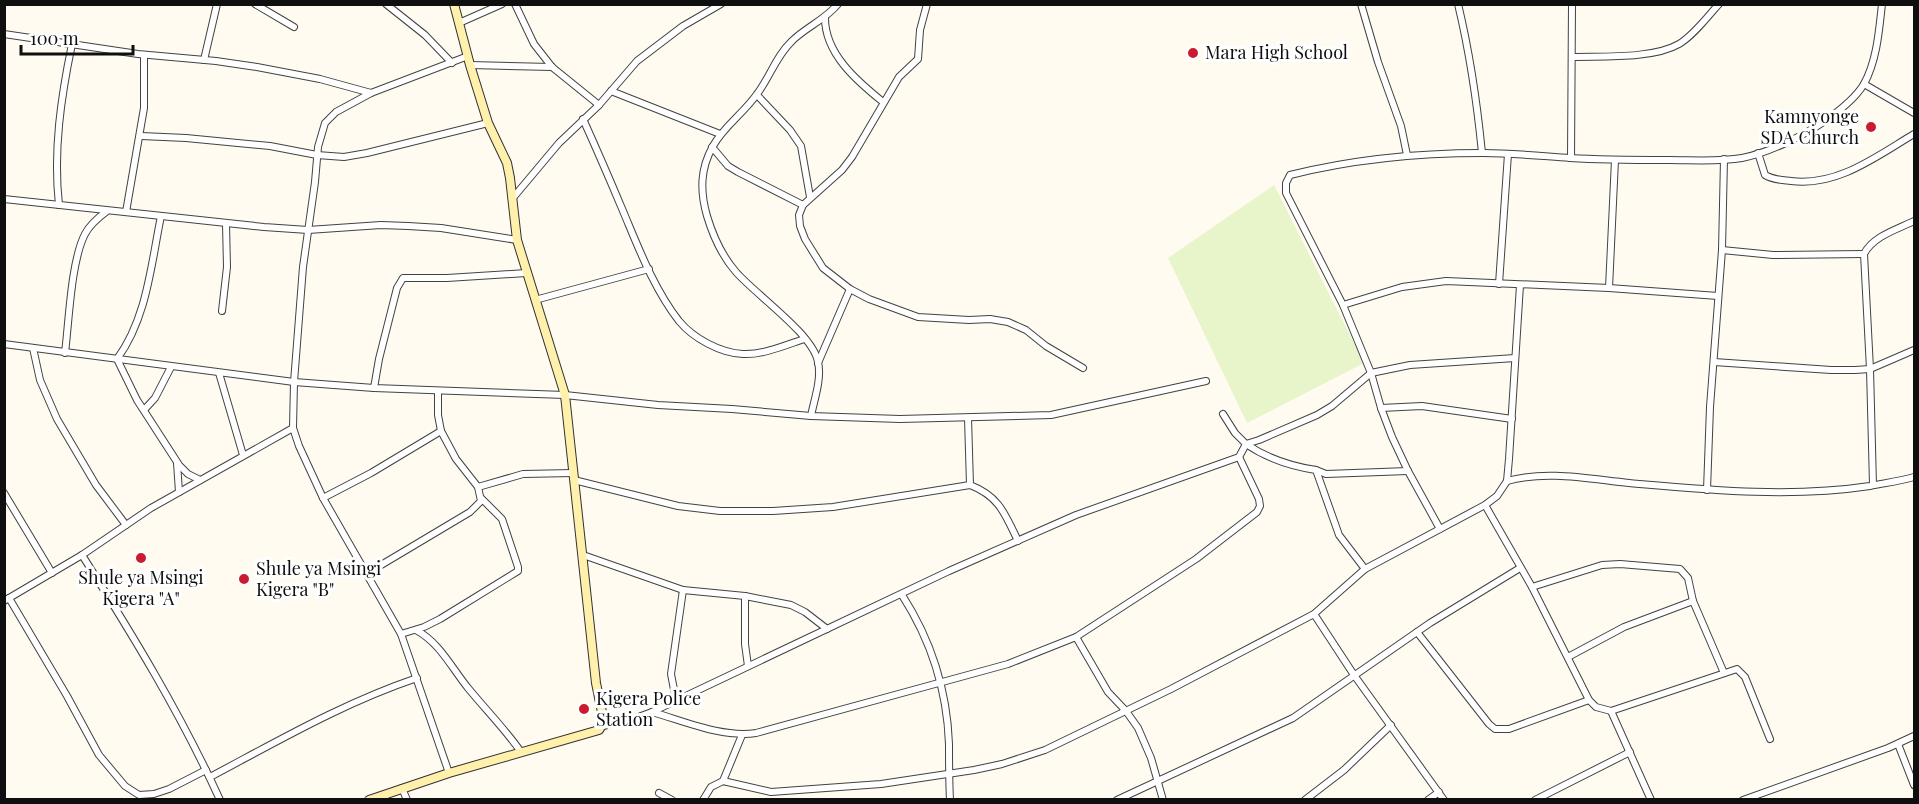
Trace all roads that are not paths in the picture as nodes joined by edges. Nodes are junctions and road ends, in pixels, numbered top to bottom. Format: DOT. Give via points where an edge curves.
graph roads {
  1 [pos="216,4"];
  2 [pos="255,4"];
  3 [pos="386,4"];
  4 [pos="454,4"];
  5 [pos="502,4"];
  6 [pos="515,4"];
  7 [pos="721,4"];
  8 [pos="838,4"];
  9 [pos="927,4"];
  10 [pos="1361,4"];
  11 [pos="1458,4"];
  12 [pos="1572,4"];
  13 [pos="1719,4"];
  14 [pos="1882,4"];
  15 [pos="825,18"];
  16 [pos="459,23"];
  17 [pos="294,27"];
  18 [pos="4,34"];
  19 [pos="72,44"];
  20 [pos="144,55"];
  21 [pos="1573,57"];
  22 [pos="204,60"];
  23 [pos="469,60"];
  24 [pos="452,63"];
  25 [pos="552,67"];
  26 [pos="1864,84"];
  27 [pos="611,92"];
  28 [pos="371,93"];
  29 [pos="757,95"];
  30 [pos="883,102"];
  31 [pos="599,105"];
  32 [pos="1914,113"];
  33 [pos="583,119"];
  34 [pos="488,123"];
  35 [pos="720,134"];
  36 [pos="1914,134"];
  37 [pos="141,136"];
  38 [pos="712,147"];
  39 [pos="1482,153"];
  40 [pos="1758,153"];
  41 [pos="1508,154"];
  42 [pos="317,155"];
  43 [pos="1407,155"];
  44 [pos="1571,158"];
  45 [pos="1724,159"];
  46 [pos="1615,160"];
  47 [pos="810,197"];
  48 [pos="4,199"];
  49 [pos="512,200"];
  50 [pos="59,205"];
  51 [pos="803,205"];
  52 [pos="107,210"];
  53 [pos="126,212"];
  54 [pos="161,216"];
  55 [pos="1914,221"];
  56 [pos="226,224"];
  57 [pos="308,230"];
  58 [pos="517,240"];
  59 [pos="1722,250"];
  60 [pos="1864,254"];
  61 [pos="649,270"];
  62 [pos="526,273"];
  63 [pos="1499,284"];
  64 [pos="1520,285"];
  65 [pos="1609,288"];
  66 [pos="850,289"];
  67 [pos="1718,296"];
  68 [pos="535,300"];
  69 [pos="1343,305"];
  70 [pos="222,311"];
  71 [pos="804,339"];
  72 [pos="4,344"];
  73 [pos="33,348"];
  74 [pos="1914,350"];
  75 [pos="65,353"];
  76 [pos="1515,358"];
  77 [pos="117,359"];
  78 [pos="1714,362"];
  79 [pos="819,363"];
  80 [pos="171,367"];
  81 [pos="1083,368"];
  82 [pos="1870,369"];
  83 [pos="219,373"];
  84 [pos="1371,373"];
  85 [pos="1206,381"];
  86 [pos="294,382"];
  87 [pos="374,388"];
  88 [pos="438,391"];
  89 [pos="565,395"];
  90 [pos="1381,408"];
  91 [pos="144,410"];
  92 [pos="1223,414"];
  93 [pos="811,416"];
  94 [pos="968,418"];
  95 [pos="1512,419"];
  96 [pos="293,428"];
  97 [pos="441,431"];
  98 [pos="1246,444"];
  99 [pos="243,455"];
  100 [pos="1239,457"];
  101 [pos="177,463"];
  102 [pos="1316,470"];
  103 [pos="1407,471"];
  104 [pos="573,476"];
  105 [pos="1914,477"];
  106 [pos="200,480"];
  107 [pos="1507,481"];
  108 [pos="1873,485"];
  109 [pos="970,486"];
  110 [pos="478,487"];
  111 [pos="1707,490"];
  112 [pos="179,492"];
  113 [pos="4,493"];
  114 [pos="323,498"];
  115 [pos="482,499"];
  116 [pos="1485,505"];
  117 [pos="126,525"];
  118 [pos="1440,529"];
  119 [pos="1018,541"];
  120 [pos="82,555"];
  121 [pos="583,555"];
  122 [pos="1520,568"];
  123 [pos="1365,569"];
  124 [pos="52,573"];
  125 [pos="366,574"];
  126 [pos="1532,587"];
  127 [pos="684,590"];
  128 [pos="902,595"];
  129 [pos="745,596"];
  130 [pos="7,599"];
  131 [pos="1693,601"];
  132 [pos="1314,614"];
  133 [pos="827,629"];
  134 [pos="416,630"];
  135 [pos="1417,632"];
  136 [pos="401,634"];
  137 [pos="1076,637"];
  138 [pos="1568,657"];
  139 [pos="748,666"];
  140 [pos="1724,673"];
  141 [pos="1354,675"];
  142 [pos="417,678"];
  143 [pos="941,683"];
  144 [pos="676,700"];
  145 [pos="1589,700"];
  146 [pos="1126,711"];
  147 [pos="1611,711"];
  148 [pos="652,712"];
  149 [pos="1391,725"];
  150 [pos="603,726"];
  151 [pos="742,735"];
  152 [pos="1914,736"];
  153 [pos="1770,739"];
  154 [pos="1898,744"];
  155 [pos="521,752"];
  156 [pos="1630,752"];
  157 [pos="449,773"];
  158 [pos="208,774"];
  159 [pos="948,775"];
  160 [pos="723,781"];
  161 [pos="1158,781"];
  162 [pos="1914,785"];
  163 [pos="402,788"];
  164 [pos="1439,792"];
  165 [pos="659,793"];
  166 [pos="220,800"];
  167 [pos="369,800"];
  168 [pos="407,800"];
  169 [pos="672,800"];
  170 [pos="702,800"];
  171 [pos="950,800"];
  172 [pos="1117,800"];
  173 [pos="1163,800"];
  174 [pos="1305,800"];
  175 [pos="1428,800"];
  176 [pos="1444,800"];
  177 [pos="1535,800"];
  178 [pos="1651,800"];
  179 [pos="1743,800"];
  1 -- 22 [label="street"];
  2 -- 17 [label="street"];
  3 -- 24 [label="street"];
  4 -- 16 [label="street"];
  5 -- 16 [label="street"];
  6 -- 25 [label="street" via="534,44"];
  7 -- 27 [label="street" via="657,44"];
  8 -- 15 [label="street"];
  9 -- 30 [label="street" via="918,59 899,77"];
  10 -- 43 [label="street"];
  11 -- 39 [label="street" via="1477,97"];
  12 -- 21 [label="street"];
  13 -- 21 [label="street" via="1680,43 1666,50"];
  14 -- 26 [label="street" via="1872,64"];
  15 -- 29 [label="street" via="792,40"];
  15 -- 30 [label="street" via="827,37 839,57"];
  16 -- 23 [label="street"];
  18 -- 19 [label="street"];
  19 -- 20 [label="street"];
  19 -- 50 [label="street" via="58,143"];
  20 -- 22 [label="street"];
  20 -- 37 [label="street"];
  21 -- 44 [label="street"];
  22 -- 28 [label="street" via="320,79"];
  23 -- 24 [label="street"];
  23 -- 25 [label="street"];
  23 -- 34 [label="street"];
  24 -- 28 [label="street"];
  25 -- 31 [label="street"];
  26 -- 32 [label="street"];
  26 -- 40 [label="street" via="1841,109 1809,132"];
  27 -- 31 [label="street"];
  27 -- 35 [label="street"];
  28 -- 42 [label="street" via="331,116 323,128"];
  29 -- 35 [label="street"];
  29 -- 47 [label="street" via="801,146"];
  30 -- 47 [label="street" via="852,157"];
  31 -- 33 [label="street"];
  33 -- 49 [label="street"];
  33 -- 61 [label="street"];
  34 -- 42 [label="street" via="367,153 344,157"];
  34 -- 49 [label="street" via="507,163"];
  35 -- 38 [label="street"];
  36 -- 40 [label="street" via="1815,183 1765,175"];
  37 -- 42 [label="street" via="270,146"];
  37 -- 53 [label="street"];
  38 -- 51 [label="street" via="728,166"];
  38 -- 71 [label="street" via="703,166 701,183 703,203 721,252 736,273"];
  39 -- 41 [label="street"];
  39 -- 43 [label="street"];
  40 -- 45 [label="street"];
  41 -- 44 [label="street"];
  41 -- 63 [label="street"];
  42 -- 57 [label="street"];
  43 -- 69 [label="street" via="1318,168 1290,176 1286,183 1292,206"];
  44 -- 46 [label="street"];
  45 -- 46 [label="street"];
  45 -- 59 [label="street"];
  46 -- 65 [label="street"];
  47 -- 51 [label="street"];
  48 -- 50 [label="street"];
  49 -- 58 [label="street"];
  50 -- 52 [label="street"];
  51 -- 66 [label="street" via="799,215 804,239 823,267"];
  52 -- 53 [label="street"];
  52 -- 75 [label="street" via="88,229 81,244"];
  53 -- 54 [label="street"];
  54 -- 56 [label="street"];
  54 -- 77 [label="street" via="139,319"];
  55 -- 60 [label="street" via="1872,244"];
  56 -- 57 [label="street"];
  56 -- 70 [label="street"];
  57 -- 58 [label="street" via="408,226"];
  57 -- 86 [label="street"];
  58 -- 62 [label="street"];
  59 -- 60 [label="street" via="1773,255"];
  59 -- 67 [label="street"];
  60 -- 82 [label="street"];
  61 -- 68 [label="street"];
  61 -- 71 [label="street" via="680,322 698,338 720,348 743,354"];
  62 -- 68 [label="street"];
  62 -- 87 [label="street" via="399,281"];
  63 -- 64 [label="street"];
  63 -- 69 [label="street" via="1424,283"];
  64 -- 65 [label="street"];
  64 -- 76 [label="street"];
  65 -- 67 [label="street"];
  66 -- 79 [label="street"];
  66 -- 81 [label="street" via="918,316 1008,322"];
  67 -- 78 [label="street"];
  68 -- 89 [label="street"];
  69 -- 84 [label="street"];
  71 -- 79 [label="street"];
  72 -- 73 [label="street"];
  73 -- 75 [label="street"];
  73 -- 117 [label="street" via="40,380 57,419 96,485"];
  74 -- 82 [label="street"];
  75 -- 77 [label="street"];
  76 -- 84 [label="street" via="1410,365"];
  76 -- 95 [label="street"];
  77 -- 80 [label="street"];
  77 -- 91 [label="street"];
  78 -- 82 [label="street"];
  78 -- 111 [label="street"];
  79 -- 93 [label="street"];
  80 -- 83 [label="street"];
  80 -- 91 [label="street"];
  82 -- 108 [label="street"];
  83 -- 86 [label="street"];
  83 -- 99 [label="street"];
  84 -- 90 [label="street"];
  84 -- 98 [label="street" via="1317,415"];
  85 -- 94 [label="street" via="1050,416"];
  86 -- 87 [label="street"];
  86 -- 96 [label="street"];
  87 -- 88 [label="street"];
  88 -- 89 [label="street"];
  88 -- 97 [label="street"];
  89 -- 93 [label="street"];
  89 -- 104 [label="street"];
  90 -- 95 [label="street" via="1422,406"];
  90 -- 103 [label="street"];
  91 -- 101 [label="street"];
  92 -- 98 [label="street"];
  93 -- 94 [label="street"];
  94 -- 109 [label="street"];
  95 -- 107 [label="street"];
  96 -- 99 [label="street"];
  96 -- 114 [label="street"];
  97 -- 110 [label="street"];
  97 -- 114 [label="street"];
  98 -- 100 [label="street"];
  98 -- 102 [label="street" via="1292,466"];
  99 -- 106 [label="street"];
  100 -- 119 [label="street" via="1076,515"];
  100 -- 137 [label="street" via="1258,499 1257,512 1196,559"];
  101 -- 106 [label="street"];
  101 -- 112 [label="street"];
  102 -- 103 [label="street" via="1326,474"];
  102 -- 123 [label="street" via="1339,536"];
  103 -- 118 [label="street"];
  104 -- 109 [label="street" via="678,506 720,511 833,507"];
  104 -- 110 [label="street" via="523,474"];
  104 -- 121 [label="street"];
  105 -- 108 [label="street"];
  106 -- 112 [label="street"];
  107 -- 111 [label="street" via="1537,475"];
  107 -- 116 [label="street"];
  108 -- 111 [label="street" via="1837,491"];
  109 -- 119 [label="street" via="997,501"];
  110 -- 115 [label="street"];
  112 -- 117 [label="street"];
  113 -- 124 [label="street"];
  114 -- 125 [label="street"];
  115 -- 125 [label="street" via="470,512"];
  115 -- 134 [label="street" via="504,524 518,570 450,614"];
  116 -- 118 [label="street"];
  116 -- 122 [label="street"];
  117 -- 120 [label="street"];
  118 -- 123 [label="street"];
  119 -- 128 [label="street"];
  120 -- 124 [label="street"];
  120 -- 158 [label="street" via="140,646"];
  121 -- 127 [label="street"];
  121 -- 150 [label="street"];
  122 -- 126 [label="street"];
  122 -- 135 [label="street"];
  123 -- 132 [label="street"];
  124 -- 130 [label="street"];
  125 -- 136 [label="street"];
  126 -- 131 [label="street" via="1602,565 1669,567 1680,569 1688,578"];
  126 -- 138 [label="street"];
  127 -- 129 [label="street"];
  127 -- 144 [label="street" via="671,674"];
  128 -- 133 [label="street"];
  128 -- 143 [label="street" via="927,641"];
  129 -- 133 [label="street" via="791,605"];
  129 -- 139 [label="street"];
  130 -- 158 [label="street" via="99,755 125,786 139,795 154,794"];
  131 -- 138 [label="street" via="1623,627"];
  131 -- 140 [label="street"];
  132 -- 141 [label="street"];
  132 -- 146 [label="street"];
  133 -- 139 [label="street"];
  134 -- 136 [label="street"];
  134 -- 155 [label="street" via="439,648"];
  135 -- 141 [label="street"];
  135 -- 145 [label="street" via="1495,729 1509,729"];
  136 -- 142 [label="street"];
  137 -- 143 [label="street" via="1008,664"];
  137 -- 146 [label="street" via="1108,692"];
  138 -- 145 [label="street"];
  139 -- 144 [label="street"];
  140 -- 147 [label="street"];
  140 -- 153 [label="street" via="1737,669 1744,677"];
  141 -- 149 [label="street"];
  141 -- 161 [label="street" via="1293,718"];
  142 -- 157 [label="street"];
  142 -- 158 [label="street" via="324,715"];
  143 -- 151 [label="street"];
  143 -- 159 [label="street" via="948,727"];
  144 -- 148 [label="street"];
  145 -- 147 [label="street" via="1596,707"];
  146 -- 159 [label="street" via="1045,750"];
  146 -- 161 [label="street" via="1145,742"];
  147 -- 156 [label="street"];
  148 -- 150 [label="street"];
  148 -- 151 [label="street"];
  149 -- 164 [label="street"];
  149 -- 174 [label="street" via="1344,770"];
  150 -- 155 [label="street"];
  151 -- 160 [label="street"];
  152 -- 154 [label="street"];
  154 -- 162 [label="street"];
  154 -- 179 [label="street"];
  155 -- 157 [label="street"];
  156 -- 177 [label="street"];
  156 -- 178 [label="street"];
  157 -- 163 [label="street"];
  158 -- 166 [label="street"];
  159 -- 160 [label="street" via="785,792"];
  159 -- 171 [label="street"];
  160 -- 170 [label="street" via="711,787"];
  161 -- 172 [label="street"];
  161 -- 173 [label="street"];
  163 -- 167 [label="street"];
  163 -- 168 [label="street"];
  164 -- 175 [label="street"];
  164 -- 176 [label="street"];
  165 -- 169 [label="street"];
}
